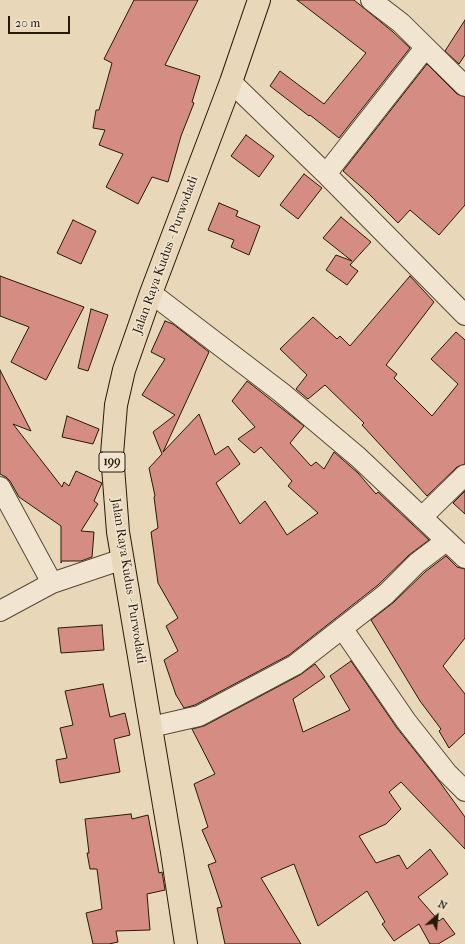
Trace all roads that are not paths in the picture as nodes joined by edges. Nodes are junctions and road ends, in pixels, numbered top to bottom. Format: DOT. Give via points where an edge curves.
graph roads {
  1 [pos="260,0"];
  2 [pos="371,0"];
  3 [pos="425,48"];
  4 [pos="231,82"];
  5 [pos="465,86"];
  6 [pos="326,174"];
  7 [pos="151,293"];
  8 [pos="465,315"];
  9 [pos="465,475"];
  10 [pos="0,487"];
  11 [pos="422,517"];
  12 [pos="446,541"];
  13 [pos="465,558"];
  14 [pos="123,559"];
  15 [pos="52,583"];
  16 [pos="0,611"];
  17 [pos="342,628"];
  18 [pos="151,727"];
  19 [pos="465,791"];
  20 [pos="186,944"];
  1 -- 4 [label="main road, Jalan Raya Kudus - Purwodadi / 199"];
  2 -- 3 [label="street" via="400,23"];
  3 -- 5 [label="street"];
  3 -- 6 [label="street"];
  4 -- 6 [label="street"];
  4 -- 7 [label="main road, Jalan Raya Kudus - Purwodadi / 199"];
  6 -- 8 [label="street"];
  7 -- 11 [label="street" via="282,393 358,457"];
  7 -- 14 [label="main road, Jalan Raya Kudus - Purwodadi / 199" via="124,370 116,405 112,454 118,532"];
  9 -- 11 [label="street"];
  10 -- 15 [label="street"];
  11 -- 12 [label="street"];
  12 -- 13 [label="street"];
  12 -- 17 [label="street" via="386,594"];
  14 -- 15 [label="street"];
  14 -- 18 [label="main road, Jalan Raya Kudus - Purwodadi / 199"];
  15 -- 16 [label="street"];
  17 -- 18 [label="street" via="296,665 199,716"];
  17 -- 19 [label="street" via="406,721 447,773"];
  18 -- 20 [label="main road, Jalan Raya Kudus - Purwodadi / 199"];
}
